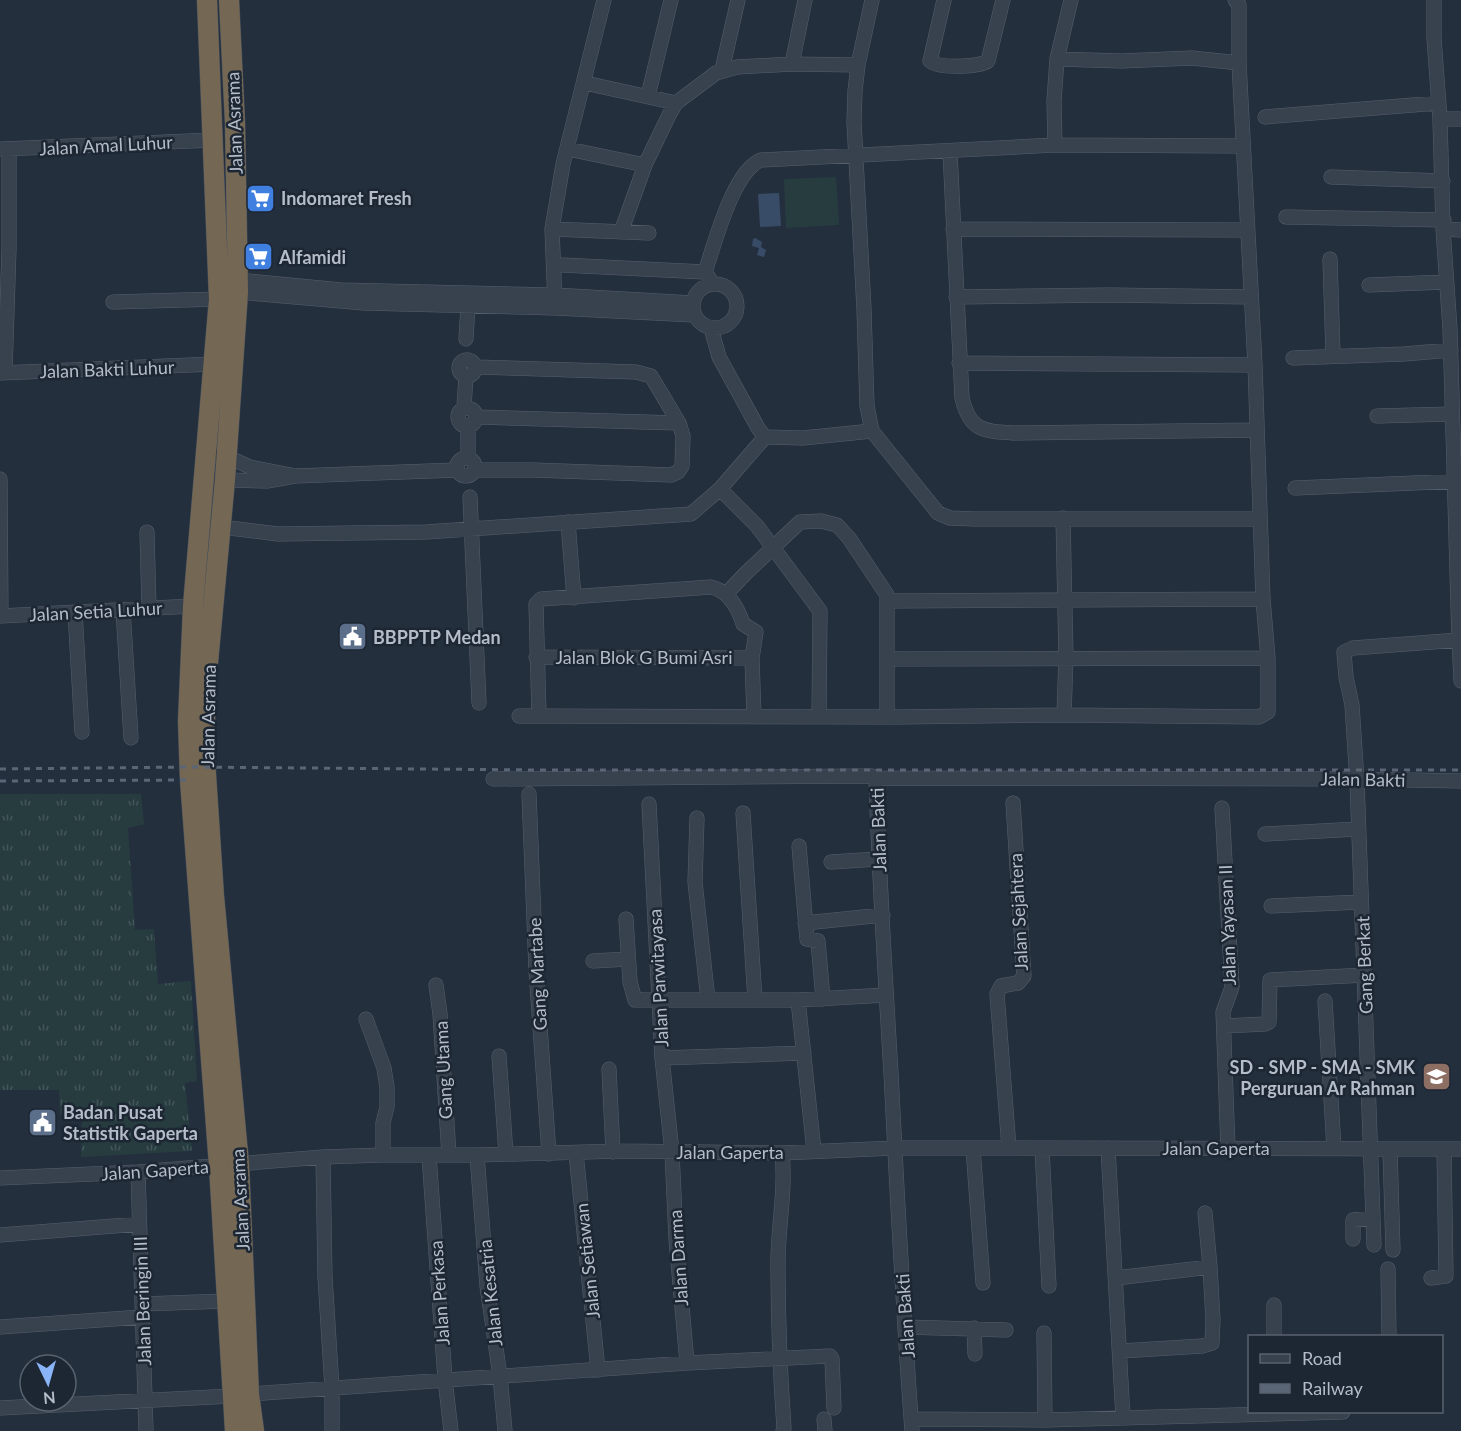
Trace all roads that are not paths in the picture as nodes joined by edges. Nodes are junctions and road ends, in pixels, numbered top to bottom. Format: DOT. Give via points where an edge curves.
graph roads {
  1 [pos="207,0"];
  2 [pos="229,0"];
  3 [pos="604,0"];
  4 [pos="671,0"];
  5 [pos="738,0"];
  6 [pos="805,0"];
  7 [pos="872,0"];
  8 [pos="944,0"];
  9 [pos="1003,0"];
  10 [pos="1071,0"];
  11 [pos="1234,0"];
  12 [pos="1434,0"];
  13 [pos="1057,59"];
  14 [pos="1239,63"];
  15 [pos="792,64"];
  16 [pos="858,65"];
  17 [pos="722,70"];
  18 [pos="585,83"];
  19 [pos="648,96"];
  20 [pos="676,103"];
  21 [pos="1438,104"];
  22 [pos="1264,117"];
  23 [pos="1440,119"];
  24 [pos="1461,119"];
  25 [pos="213,140"];
  26 [pos="1056,145"];
  27 [pos="1242,146"];
  28 [pos="4,149"];
  29 [pos="568,149"];
  30 [pos="950,152"];
  31 [pos="854,154"];
  32 [pos="645,165"];
  33 [pos="1331,177"];
  34 [pos="1443,181"];
  35 [pos="1286,217"];
  36 [pos="1443,224"];
  37 [pos="552,229"];
  38 [pos="952,229"];
  39 [pos="1248,230"];
  40 [pos="1461,230"];
  41 [pos="621,232"];
  42 [pos="649,233"];
  43 [pos="1330,259"];
  44 [pos="562,265"];
  45 [pos="705,272"];
  46 [pos="1446,282"];
  47 [pos="713,284"];
  48 [pos="1369,285"];
  49 [pos="238,286"];
  50 [pos="340,296"];
  51 [pos="956,297"];
  52 [pos="1251,297"];
  53 [pos="219,299"];
  54 [pos="555,301"];
  55 [pos="113,302"];
  56 [pos="468,305"];
  57 [pos="693,309"];
  58 [pos="711,328"];
  59 [pos="1456,329"];
  60 [pos="466,339"];
  61 [pos="1451,350"];
  62 [pos="1333,355"];
  63 [pos="1293,358"];
  64 [pos="959,363"];
  65 [pos="214,364"];
  66 [pos="1255,365"];
  67 [pos="2,373"];
  68 [pos="1456,377"];
  69 [pos="1452,414"];
  70 [pos="1377,416"];
  71 [pos="472,421"];
  72 [pos="679,423"];
  73 [pos="872,430"];
  74 [pos="1257,430"];
  75 [pos="765,437"];
  76 [pos="216,455"];
  77 [pos="471,464"];
  78 [pos="249,474"];
  79 [pos="0,479"];
  80 [pos="225,480"];
  81 [pos="1458,481"];
  82 [pos="1295,488"];
  83 [pos="720,489"];
  84 [pos="470,497"];
  85 [pos="1063,519"];
  86 [pos="1260,519"];
  87 [pos="568,522"];
  88 [pos="229,528"];
  89 [pos="473,530"];
  90 [pos="147,532"];
  91 [pos="772,547"];
  92 [pos="726,594"];
  93 [pos="574,598"];
  94 [pos="1263,599"];
  95 [pos="1064,600"];
  96 [pos="888,601"];
  97 [pos="193,606"];
  98 [pos="149,608"];
  99 [pos="123,610"];
  100 [pos="75,612"];
  101 [pos="0,616"];
  102 [pos="1460,640"];
  103 [pos="536,657"];
  104 [pos="1066,657"];
  105 [pos="752,658"];
  106 [pos="887,658"];
  107 [pos="1268,658"];
  108 [pos="1461,681"];
  109 [pos="479,703"];
  110 [pos="539,715"];
  111 [pos="819,715"];
  112 [pos="1064,715"];
  113 [pos="519,716"];
  114 [pos="754,716"];
  115 [pos="887,716"];
  116 [pos="82,732"];
  117 [pos="131,738"];
  118 [pos="876,778"];
  119 [pos="493,779"];
  120 [pos="1357,780"];
  121 [pos="1461,781"];
  122 [pos="529,794"];
  123 [pos="1013,803"];
  124 [pos="649,804"];
  125 [pos="1222,808"];
  126 [pos="743,813"];
  127 [pos="696,818"];
  128 [pos="1358,829"];
  129 [pos="1265,834"];
  130 [pos="799,846"];
  131 [pos="878,859"];
  132 [pos="831,862"];
  133 [pos="1361,902"];
  134 [pos="1271,906"];
  135 [pos="883,915"];
  136 [pos="626,919"];
  137 [pos="805,923"];
  138 [pos="628,958"];
  139 [pos="593,961"];
  140 [pos="1365,975"];
  141 [pos="436,985"];
  142 [pos="886,995"];
  143 [pos="822,999"];
  144 [pos="659,1000"];
  145 [pos="708,1000"];
  146 [pos="755,1000"];
  147 [pos="798,1000"];
  148 [pos="1325,1001"];
  149 [pos="366,1019"];
  150 [pos="1224,1026"];
  151 [pos="804,1053"];
  152 [pos="498,1056"];
  153 [pos="662,1058"];
  154 [pos="609,1069"];
  155 [pos="895,1148"];
  156 [pos="973,1148"];
  157 [pos="1009,1148"];
  158 [pos="1108,1148"];
  159 [pos="1334,1148"];
  160 [pos="1042,1149"];
  161 [pos="1228,1149"];
  162 [pos="1370,1149"];
  163 [pos="1444,1149"];
  164 [pos="1461,1149"];
  165 [pos="1390,1150"];
  166 [pos="814,1151"];
  167 [pos="613,1152"];
  168 [pos="672,1152"];
  169 [pos="576,1153"];
  170 [pos="782,1153"];
  171 [pos="506,1154"];
  172 [pos="549,1154"];
  173 [pos="374,1155"];
  174 [pos="449,1155"];
  175 [pos="477,1155"];
  176 [pos="429,1156"];
  177 [pos="323,1157"];
  178 [pos="239,1164"];
  179 [pos="219,1166"];
  180 [pos="138,1172"];
  181 [pos="0,1178"];
  182 [pos="1205,1213"];
  183 [pos="1373,1218"];
  184 [pos="139,1224"];
  185 [pos="0,1235"];
  186 [pos="1353,1239"];
  187 [pos="1374,1245"];
  188 [pos="1393,1250"];
  189 [pos="1210,1267"];
  190 [pos="1388,1269"];
  191 [pos="1116,1278"];
  192 [pos="1431,1278"];
  193 [pos="983,1283"];
  194 [pos="1049,1286"];
  195 [pos="226,1301"];
  196 [pos="1274,1305"];
  197 [pos="142,1311"];
  198 [pos="0,1327"];
  199 [pos="905,1327"];
  200 [pos="974,1328"];
  201 [pos="1006,1330"];
  202 [pos="1044,1333"];
  203 [pos="1274,1335"];
  204 [pos="1389,1335"];
  205 [pos="1121,1351"];
  206 [pos="975,1354"];
  207 [pos="780,1358"];
  208 [pos="687,1363"];
  209 [pos="598,1370"];
  210 [pos="500,1376"];
  211 [pos="445,1379"];
  212 [pos="332,1388"];
  213 [pos="241,1395"];
  214 [pos="145,1401"];
  215 [pos="0,1408"];
  216 [pos="1268,1413"];
  217 [pos="1123,1418"];
  218 [pos="828,1419"];
  219 [pos="1045,1420"];
  220 [pos="1180,1424"];
  221 [pos="912,1425"];
  222 [pos="146,1431"];
  223 [pos="236,1431"];
  224 [pos="254,1431"];
  225 [pos="332,1431"];
  226 [pos="451,1431"];
  227 [pos="505,1431"];
  228 [pos="783,1431"];
  1 -- 25 [label="highway, Jalan Asrama"];
  2 -- 49 [label="highway, Jalan Asrama"];
  3 -- 18 [label="street"];
  4 -- 19 [label="street"];
  5 -- 17 [label="street"];
  6 -- 15 [label="street"];
  7 -- 16 [label="street"];
  8 -- 9 [label="street" via="930,61 945,66 988,61"];
  10 -- 13 [label="street"];
  11 -- 14 [label="street" via="1239,5"];
  12 -- 21 [label="street"];
  13 -- 14 [label="street" via="1192,58"];
  13 -- 26 [label="street"];
  14 -- 27 [label="street"];
  15 -- 16 [label="street"];
  15 -- 17 [label="street"];
  16 -- 31 [label="street"];
  17 -- 20 [label="street"];
  18 -- 19 [label="street"];
  18 -- 29 [label="street"];
  19 -- 20 [label="street"];
  20 -- 32 [label="street"];
  21 -- 22 [label="street"];
  21 -- 23 [label="street"];
  23 -- 24 [label="street"];
  23 -- 34 [label="street"];
  25 -- 28 [label="street, Jalan Amal Luhur"];
  25 -- 53 [label="highway, Jalan Asrama"];
  26 -- 27 [label="street"];
  26 -- 30 [label="street"];
  27 -- 39 [label="street"];
  28 -- 67 [label="street" via="9,249"];
  29 -- 32 [label="street"];
  29 -- 37 [label="street"];
  30 -- 31 [label="street"];
  30 -- 38 [label="street"];
  31 -- 45 [label="street" via="755,162 735,188"];
  31 -- 73 [label="street" via="867,406"];
  32 -- 41 [label="street"];
  33 -- 34 [label="street"];
  34 -- 36 [label="street"];
  35 -- 36 [label="street"];
  36 -- 40 [label="street"];
  36 -- 46 [label="street"];
  37 -- 41 [label="street"];
  37 -- 54 [label="street"];
  38 -- 39 [label="street"];
  38 -- 51 [label="street"];
  39 -- 52 [label="street"];
  41 -- 42 [label="street"];
  43 -- 62 [label="street"];
  44 -- 45 [label="street"];
  45 -- 47 [label="street"];
  46 -- 48 [label="street"];
  46 -- 59 [label="street"];
  47 -- 57 [label="street" via="700,290"];
  47 -- 58 [label="street" via="733,293 737,307 726,326"];
  49 -- 50 [label="street"];
  49 -- 76 [label="highway, Jalan Asrama"];
  50 -- 54 [label="street"];
  50 -- 56 [label="street"];
  51 -- 52 [label="street"];
  51 -- 64 [label="street"];
  52 -- 66 [label="street"];
  53 -- 55 [label="street"];
  53 -- 65 [label="highway, Jalan Asrama"];
  54 -- 56 [label="street"];
  54 -- 57 [label="street"];
  56 -- 60 [label="street"];
  57 -- 58 [label="street" via="698,322"];
  58 -- 75 [label="street" via="719,357"];
  59 -- 61 [label="street"];
  61 -- 62 [label="street"];
  61 -- 68 [label="street"];
  62 -- 63 [label="street"];
  64 -- 66 [label="street"];
  64 -- 74 [label="street" via="964,410 983,430"];
  65 -- 67 [label="street, Jalan Bakti Luhur"];
  65 -- 76 [label="highway, Jalan Asrama"];
  66 -- 74 [label="street"];
  68 -- 69 [label="street"];
  69 -- 70 [label="street"];
  69 -- 81 [label="street"];
  71 -- 72 [label="street"];
  71 -- 72 [label="street" via="459,423 457,418 464,407 470,371 642,372 651,376"];
  71 -- 77 [label="street"];
  72 -- 77 [label="street" via="683,436 682,466 671,475"];
  73 -- 75 [label="street" via="803,438"];
  73 -- 85 [label="street" via="931,507 944,517"];
  74 -- 86 [label="street"];
  75 -- 83 [label="street"];
  76 -- 78 [label="street"];
  76 -- 80 [label="highway, Jalan Asrama"];
  76 -- 97 [label="highway, Jalan Asrama"];
  77 -- 78 [label="street" via="459,461 457,470 295,476 267,481"];
  78 -- 80 [label="street"];
  79 -- 101 [label="street"];
  80 -- 88 [label="highway, Jalan Asrama"];
  81 -- 82 [label="street"];
  81 -- 102 [label="street"];
  83 -- 87 [label="street" via="691,514"];
  83 -- 91 [label="street"];
  84 -- 89 [label="street"];
  85 -- 86 [label="street"];
  85 -- 95 [label="street"];
  86 -- 94 [label="street"];
  87 -- 89 [label="street"];
  87 -- 93 [label="street"];
  88 -- 89 [label="street" via="278,534"];
  88 -- 178 [label="highway, Jalan Asrama" via="207,673 204,744"];
  89 -- 109 [label="street"];
  90 -- 98 [label="street"];
  91 -- 92 [label="street"];
  91 -- 96 [label="street" via="800,522 837,525 885,591"];
  91 -- 111 [label="street" via="820,611"];
  92 -- 93 [label="street" via="711,587"];
  92 -- 105 [label="street" via="741,613 743,624 756,632"];
  93 -- 103 [label="street" via="544,598 536,604"];
  94 -- 95 [label="street"];
  94 -- 107 [label="street"];
  95 -- 96 [label="street"];
  95 -- 104 [label="street"];
  96 -- 106 [label="street"];
  97 -- 98 [label="street, Jalan Setia Luhur"];
  97 -- 179 [label="highway, Jalan Asrama" via="189,767"];
  98 -- 99 [label="street, Jalan Setia Luhur"];
  99 -- 100 [label="street, Jalan Setia Luhur"];
  99 -- 117 [label="street"];
  100 -- 101 [label="street, Jalan Setia Luhur"];
  100 -- 116 [label="street"];
  102 -- 108 [label="street"];
  102 -- 120 [label="street, Gang Berkat" via="1346,650"];
  103 -- 105 [label="street, Jalan Blok G Bumi Asri"];
  103 -- 110 [label="street"];
  104 -- 106 [label="street"];
  104 -- 107 [label="street"];
  104 -- 112 [label="street"];
  105 -- 114 [label="street"];
  106 -- 115 [label="street"];
  107 -- 112 [label="street" via="1269,711 1259,717"];
  110 -- 113 [label="street"];
  110 -- 114 [label="street"];
  111 -- 114 [label="street"];
  111 -- 115 [label="street"];
  112 -- 115 [label="street"];
  118 -- 119 [label="street"];
  118 -- 120 [label="street, Jalan Bakti"];
  118 -- 131 [label="street, Jalan Bakti"];
  120 -- 121 [label="street, Jalan Bakti"];
  120 -- 128 [label="street, Gang Berkat"];
  122 -- 172 [label="street, Gang Martabe"];
  123 -- 157 [label="street, Jalan Sejahtera" via="1024,976 1018,982 1001,986 997,994"];
  124 -- 144 [label="street, Jalan Parwitayasa"];
  125 -- 150 [label="street, Jalan Yayasan II" via="1232,987 1223,1008"];
  126 -- 146 [label="street"];
  127 -- 145 [label="street" via="695,882"];
  128 -- 129 [label="street"];
  128 -- 133 [label="street, Gang Berkat"];
  130 -- 137 [label="street"];
  131 -- 132 [label="street"];
  131 -- 135 [label="street, Jalan Bakti"];
  133 -- 134 [label="street"];
  133 -- 140 [label="street, Gang Berkat"];
  135 -- 137 [label="street"];
  135 -- 142 [label="street, Jalan Bakti"];
  136 -- 138 [label="street"];
  137 -- 143 [label="street" via="807,940 818,941"];
  138 -- 139 [label="street"];
  138 -- 144 [label="street" via="634,1000"];
  140 -- 150 [label="street" via="1270,980 1269,1022"];
  140 -- 162 [label="street, Gang Berkat"];
  141 -- 174 [label="street, Gang Utama"];
  142 -- 143 [label="street"];
  142 -- 155 [label="street, Jalan Bakti"];
  143 -- 147 [label="street"];
  144 -- 145 [label="street"];
  144 -- 153 [label="street, Jalan Parwitayasa"];
  145 -- 146 [label="street"];
  146 -- 147 [label="street"];
  147 -- 151 [label="street"];
  148 -- 159 [label="street"];
  149 -- 173 [label="street" via="387,1087 387,1107"];
  150 -- 161 [label="street, Jalan Yayasan II"];
  151 -- 153 [label="street"];
  151 -- 166 [label="street"];
  152 -- 171 [label="street"];
  153 -- 168 [label="street, Jalan Parwitayasa"];
  154 -- 167 [label="street"];
  155 -- 156 [label="street, Jalan Gaperta"];
  155 -- 166 [label="street, Jalan Gaperta"];
  155 -- 199 [label="street, Jalan Bakti"];
  156 -- 157 [label="street, Jalan Gaperta"];
  156 -- 193 [label="street"];
  157 -- 160 [label="street, Jalan Gaperta"];
  158 -- 160 [label="street, Jalan Gaperta"];
  158 -- 161 [label="street, Jalan Gaperta"];
  158 -- 191 [label="street"];
  159 -- 161 [label="street, Jalan Gaperta"];
  159 -- 162 [label="street, Jalan Gaperta"];
  160 -- 194 [label="street"];
  162 -- 165 [label="street, Jalan Gaperta"];
  162 -- 183 [label="street, Gang Berkat"];
  163 -- 164 [label="street, Jalan Gaperta"];
  163 -- 165 [label="street, Jalan Gaperta"];
  163 -- 192 [label="street" via="1446,1276"];
  165 -- 188 [label="street"];
  166 -- 170 [label="street, Jalan Gaperta"];
  167 -- 168 [label="street, Jalan Gaperta"];
  167 -- 169 [label="street, Jalan Gaperta"];
  168 -- 170 [label="street, Jalan Gaperta"];
  168 -- 208 [label="street, Jalan Darma"];
  169 -- 172 [label="street, Jalan Gaperta"];
  169 -- 209 [label="street, Jalan Setiawan"];
  170 -- 207 [label="street"];
  171 -- 172 [label="street, Jalan Gaperta"];
  171 -- 175 [label="street, Jalan Gaperta"];
  173 -- 176 [label="street, Jalan Gaperta"];
  173 -- 177 [label="street, Jalan Gaperta"];
  174 -- 175 [label="street, Jalan Gaperta"];
  174 -- 176 [label="street, Jalan Gaperta"];
  175 -- 210 [label="street, Jalan Kesatria" via="487,1286"];
  176 -- 211 [label="street, Jalan Perkasa"];
  177 -- 178 [label="street, Jalan Gaperta"];
  177 -- 212 [label="street"];
  178 -- 179 [label="street, Jalan Gaperta"];
  178 -- 213 [label="highway, Jalan Asrama"];
  179 -- 180 [label="street, Jalan Gaperta"];
  179 -- 195 [label="highway, Jalan Asrama"];
  180 -- 181 [label="street, Jalan Gaperta"];
  180 -- 184 [label="street, Jalan Beringin III"];
  182 -- 189 [label="street"];
  183 -- 186 [label="street" via="1353,1220"];
  183 -- 187 [label="street, Gang Berkat"];
  184 -- 185 [label="street"];
  184 -- 197 [label="street, Jalan Beringin III"];
  189 -- 191 [label="street"];
  189 -- 205 [label="street" via="1212,1343"];
  190 -- 204 [label="street"];
  191 -- 205 [label="street"];
  195 -- 197 [label="street"];
  195 -- 213 [label="highway, Jalan Asrama"];
  196 -- 203 [label="street"];
  197 -- 198 [label="street"];
  197 -- 214 [label="street, Jalan Beringin III"];
  199 -- 200 [label="street"];
  199 -- 221 [label="street, Jalan Bakti"];
  200 -- 201 [label="street"];
  200 -- 206 [label="street"];
  202 -- 219 [label="street"];
  205 -- 217 [label="street"];
  207 -- 208 [label="street"];
  207 -- 218 [label="street" via="832,1357"];
  207 -- 228 [label="street"];
  208 -- 209 [label="street"];
  209 -- 210 [label="street"];
  210 -- 211 [label="street"];
  210 -- 227 [label="street, Jalan Kesatria"];
  211 -- 212 [label="street"];
  211 -- 226 [label="street, Jalan Perkasa"];
  212 -- 213 [label="street"];
  212 -- 225 [label="street"];
  213 -- 214 [label="street"];
  213 -- 223 [label="highway, Jalan Asrama"];
  213 -- 224 [label="highway, Jalan Asrama"];
  214 -- 215 [label="street"];
  214 -- 222 [label="street, Jalan Beringin III"];
  216 -- 220 [label="street"];
  217 -- 219 [label="street"];
  217 -- 220 [label="street"];
  219 -- 221 [label="street"];
}
